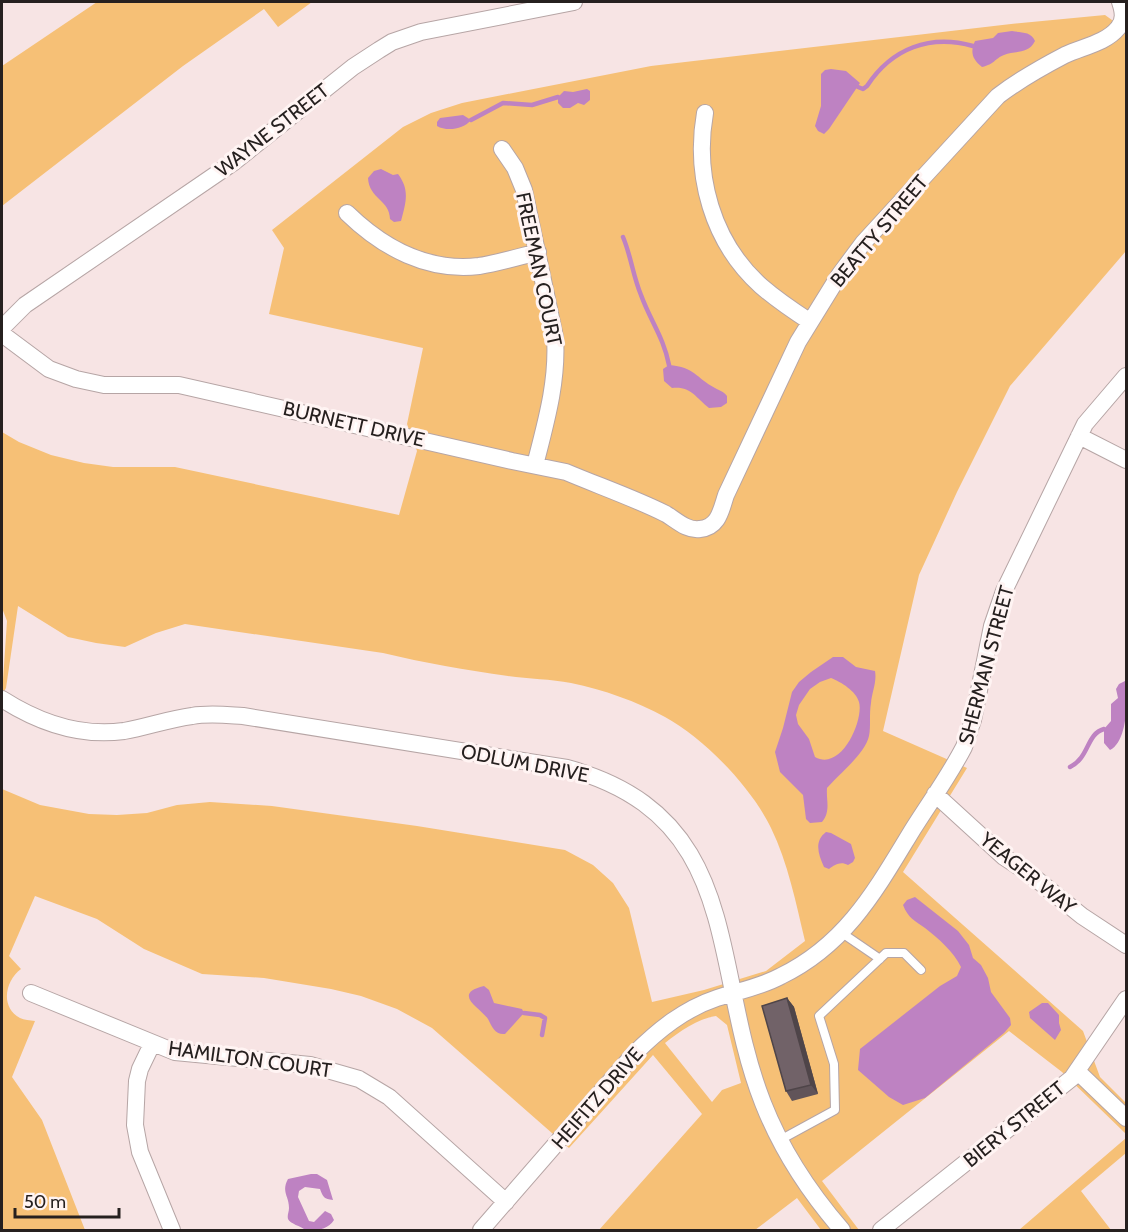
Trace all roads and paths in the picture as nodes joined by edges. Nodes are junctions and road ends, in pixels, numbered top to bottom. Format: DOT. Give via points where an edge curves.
graph roads {
  1 [pos="574,2"];
  2 [pos="1120,2"];
  3 [pos="705,112"];
  4 [pos="502,149"];
  5 [pos="347,213"];
  6 [pos="538,252"];
  7 [pos="809,321"];
  8 [pos="2,328"];
  9 [pos="2,334"];
  10 [pos="1126,376"];
  11 [pos="1079,436"];
  12 [pos="1126,460"];
  13 [pos="535,465"];
  14 [pos="707,527"];
  15 [pos="2,699"];
  16 [pos="935,794"];
  17 [pos="842,933"];
  18 [pos="1126,945"];
  19 [pos="880,959"];
  20 [pos="921,970"];
  21 [pos="32,993"];
  22 [pos="734,993"];
  23 [pos="1126,999"];
  24 [pos="152,1044"];
  25 [pos="1077,1071"];
  26 [pos="1126,1118"];
  27 [pos="780,1140"];
  28 [pos="506,1202"];
  29 [pos="172,1230"];
  30 [pos="481,1230"];
  31 [pos="842,1230"];
  32 [pos="881,1230"];
  1 -- 8 [label="street, WAYNE STREET" via="421,32 379,50 234,162 25,305"];
  2 -- 7 [label="street, BEATTY STREET" via="1123,17 1113,33 1027,76 990,105 863,243"];
  3 -- 7 [label="street" via="701,133 703,177 716,221 741,265 759,284"];
  4 -- 6 [label="street, FREEMAN COURT" via="524,190"];
  5 -- 6 [label="street" via="382,243 427,263 478,266"];
  6 -- 13 [label="street, FREEMAN COURT" via="556,354 554,386"];
  7 -- 14 [label="street, BEATTY STREET" via="726,495 721,514"];
  9 -- 13 [label="street, BURNETT DRIVE" via="49,369 76,380 104,385 179,385"];
  10 -- 11 [label="street, SHERMAN STREET"];
  11 -- 12 [label="street"];
  11 -- 16 [label="street, SHERMAN STREET" via="1004,591 992,626 970,732 957,762"];
  13 -- 14 [label="street, BURNETT DRIVE" via="566,472 693,529"];
  15 -- 22 [label="street, ODLUM DRIVE" via="46,723 102,733 192,716 243,716 556,766 595,776 646,804 670,825 687,848 712,903"];
  16 -- 17 [label="street, SHERMAN STREET" via="866,905"];
  16 -- 18 [label="street, YEAGER WAY" via="1004,857"];
  17 -- 19 [label="lane"];
  17 -- 22 [label="street, SHERMAN STREET" via="797,968"];
  19 -- 20 [label="lane" via="886,953 904,953"];
  19 -- 27 [label="lane" via="819,1016 834,1064 836,1110"];
  21 -- 24 [label="street, HAMILTON COURT"];
  22 -- 27 [label="street, ODLUM DRIVE" via="751,1064"];
  22 -- 28 [label="street, HEIFITZ DRIVE" via="688,1011 647,1041"];
  23 -- 25 [label="street, BIERY STREET"];
  24 -- 28 [label="street, HAMILTON COURT" via="187,1053 310,1065 359,1079 389,1097"];
  24 -- 29 [label="street" via="140,1069 135,1125 140,1152"];
  25 -- 26 [label="street"];
  25 -- 32 [label="street, BIERY STREET"];
  27 -- 31 [label="street, ODLUM DRIVE" via="811,1191"];
  28 -- 30 [label="street, HEIFITZ DRIVE"];
}
